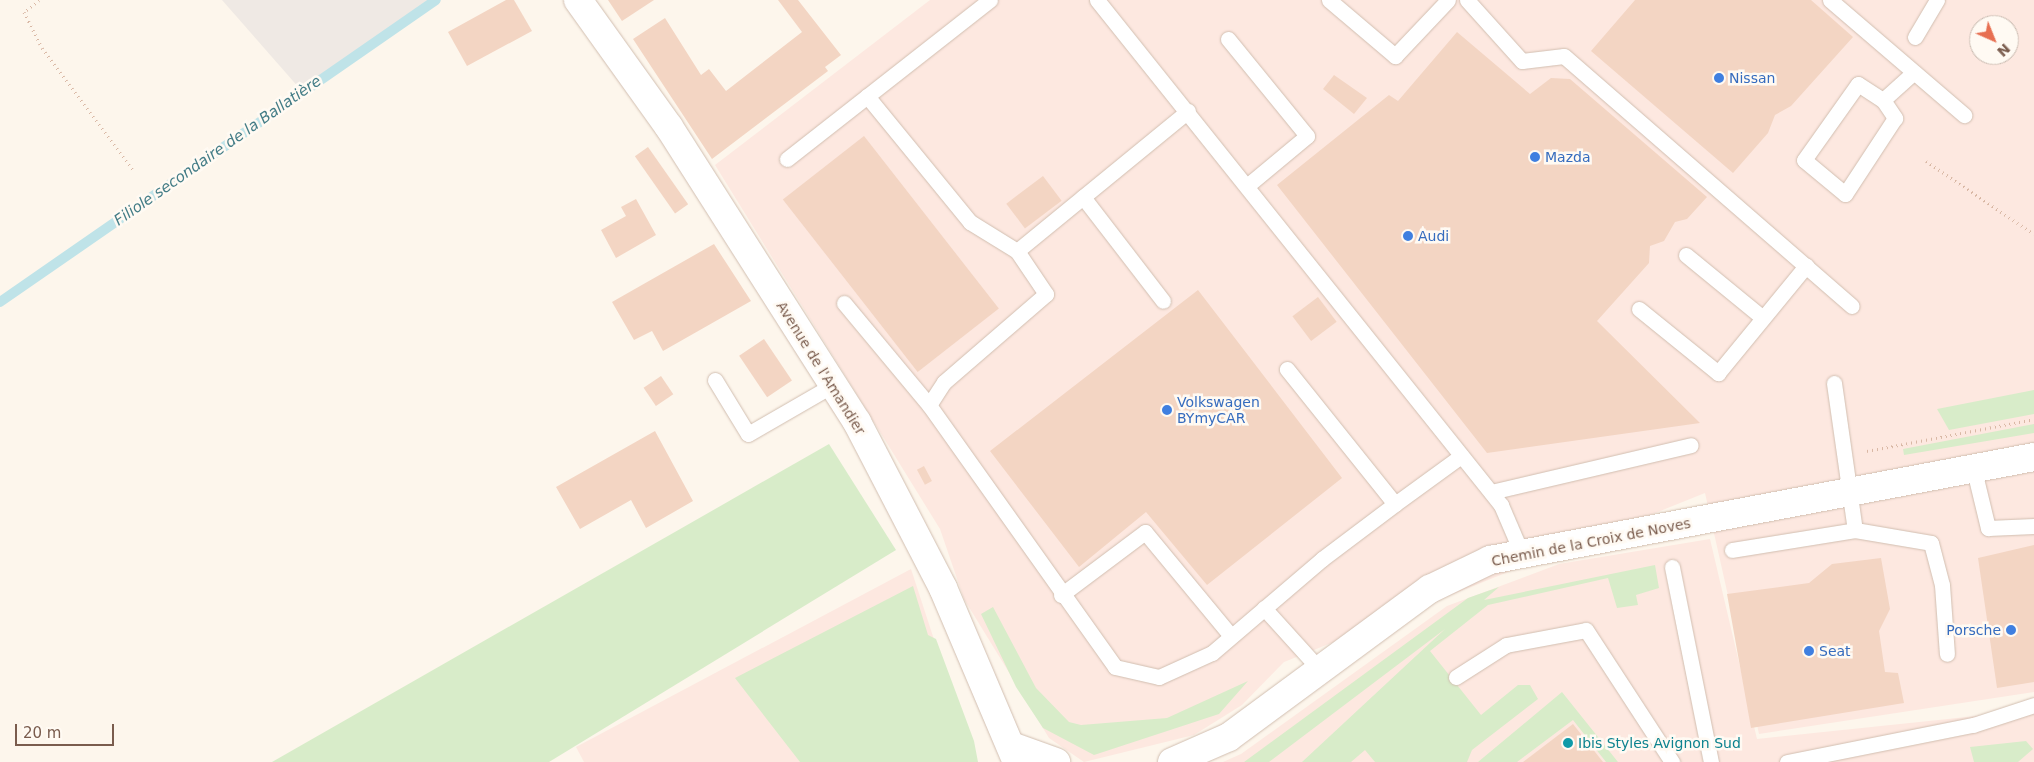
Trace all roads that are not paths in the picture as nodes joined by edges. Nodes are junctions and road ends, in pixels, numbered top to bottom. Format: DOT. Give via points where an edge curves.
graph roads {
  1 [pos="578,0"];
  2 [pos="990,0"];
  3 [pos="1097,0"];
  4 [pos="1329,0"];
  5 [pos="1448,0"];
  6 [pos="1467,0"];
  7 [pos="1830,0"];
  8 [pos="1937,0"];
  9 [pos="1916,37"];
  10 [pos="1228,39"];
  11 [pos="1913,73"];
  12 [pos="867,96"];
  13 [pos="1883,100"];
  14 [pos="1188,111"];
  15 [pos="1964,115"];
  16 [pos="787,160"];
  17 [pos="1248,185"];
  18 [pos="1083,197"];
  19 [pos="1017,251"];
  20 [pos="1686,255"];
  21 [pos="1806,266"];
  22 [pos="1163,302"];
  23 [pos="844,303"];
  24 [pos="1852,306"];
  25 [pos="1639,309"];
  26 [pos="1762,318"];
  27 [pos="1287,369"];
  28 [pos="715,380"];
  29 [pos="1834,383"];
  30 [pos="833,385"];
  31 [pos="929,405"];
  32 [pos="1691,445"];
  33 [pos="1461,456"];
  34 [pos="2034,457"];
  35 [pos="1973,466"];
  36 [pos="1491,492"];
  37 [pos="1850,492"];
  38 [pos="1395,504"];
  39 [pos="2034,526"];
  40 [pos="1855,530"];
  41 [pos="1732,550"];
  42 [pos="1522,554"];
  43 [pos="1672,567"];
  44 [pos="1061,595"];
  45 [pos="1264,608"];
  46 [pos="1231,636"];
  47 [pos="1947,654"];
  48 [pos="1321,672"];
  49 [pos="1456,677"];
  50 [pos="2034,706"];
  51 [pos="1014,754"];
  52 [pos="1183,756"];
  53 [pos="1056,762"];
  54 [pos="1151,762"];
  55 [pos="1672,762"];
  56 [pos="1711,762"];
  57 [pos="1787,762"];
  1 -- 30 [label="street, Avenue de l'Amandier" via="668,127"];
  2 -- 12 [label="lane"];
  3 -- 14 [label="lane"];
  4 -- 5 [label="lane" via="1394,56"];
  6 -- 21 [label="lane" via="1522,61 1564,56"];
  7 -- 11 [label="lane"];
  8 -- 9 [label="lane"];
  10 -- 17 [label="lane" via="1306,136"];
  11 -- 13 [label="lane"];
  11 -- 15 [label="lane"];
  12 -- 16 [label="lane"];
  12 -- 19 [label="lane" via="970,222"];
  13 -- 13 [label="lane" via="1895,118 1845,194 1804,160 1858,84"];
  14 -- 17 [label="lane"];
  14 -- 18 [label="lane"];
  17 -- 33 [label="lane"];
  18 -- 19 [label="lane"];
  18 -- 22 [label="lane"];
  19 -- 31 [label="lane" via="1046,294 944,382"];
  20 -- 26 [label="lane"];
  21 -- 24 [label="lane"];
  21 -- 26 [label="lane"];
  23 -- 31 [label="lane"];
  25 -- 26 [label="lane" via="1718,373"];
  27 -- 38 [label="lane"];
  28 -- 30 [label="lane" via="748,434"];
  29 -- 37 [label="lane"];
  30 -- 51 [label="street, Avenue de l'Amandier" via="943,588"];
  31 -- 44 [label="lane"];
  32 -- 36 [label="lane"];
  33 -- 36 [label="lane"];
  33 -- 38 [label="lane"];
  34 -- 35 [label="street, Chemin de la Croix de Noves"];
  35 -- 37 [label="street, Chemin de la Croix de Noves"];
  35 -- 39 [label="lane" via="1988,528"];
  36 -- 42 [label="lane"];
  37 -- 40 [label="lane"];
  37 -- 42 [label="street, Chemin de la Croix de Noves"];
  38 -- 45 [label="lane"];
  40 -- 41 [label="lane"];
  40 -- 47 [label="lane" via="1930,543 1942,584"];
  42 -- 48 [label="street, Chemin de la Croix de Noves" via="1490,560 1430,589"];
  43 -- 56 [label="lane"];
  44 -- 46 [label="lane" via="1115,667 1159,676 1212,653"];
  44 -- 46 [label="lane" via="1144,532"];
  45 -- 46 [label="lane"];
  45 -- 48 [label="lane"];
  48 -- 52 [label="street, Chemin de la Croix de Noves" via="1229,737"];
  49 -- 55 [label="lane" via="1506,645 1586,630"];
  50 -- 57 [label="lane" via="1973,725"];
  51 -- 53 [label="street"];
  52 -- 54 [label="street, Chemin de la Croix de Noves"];
}
